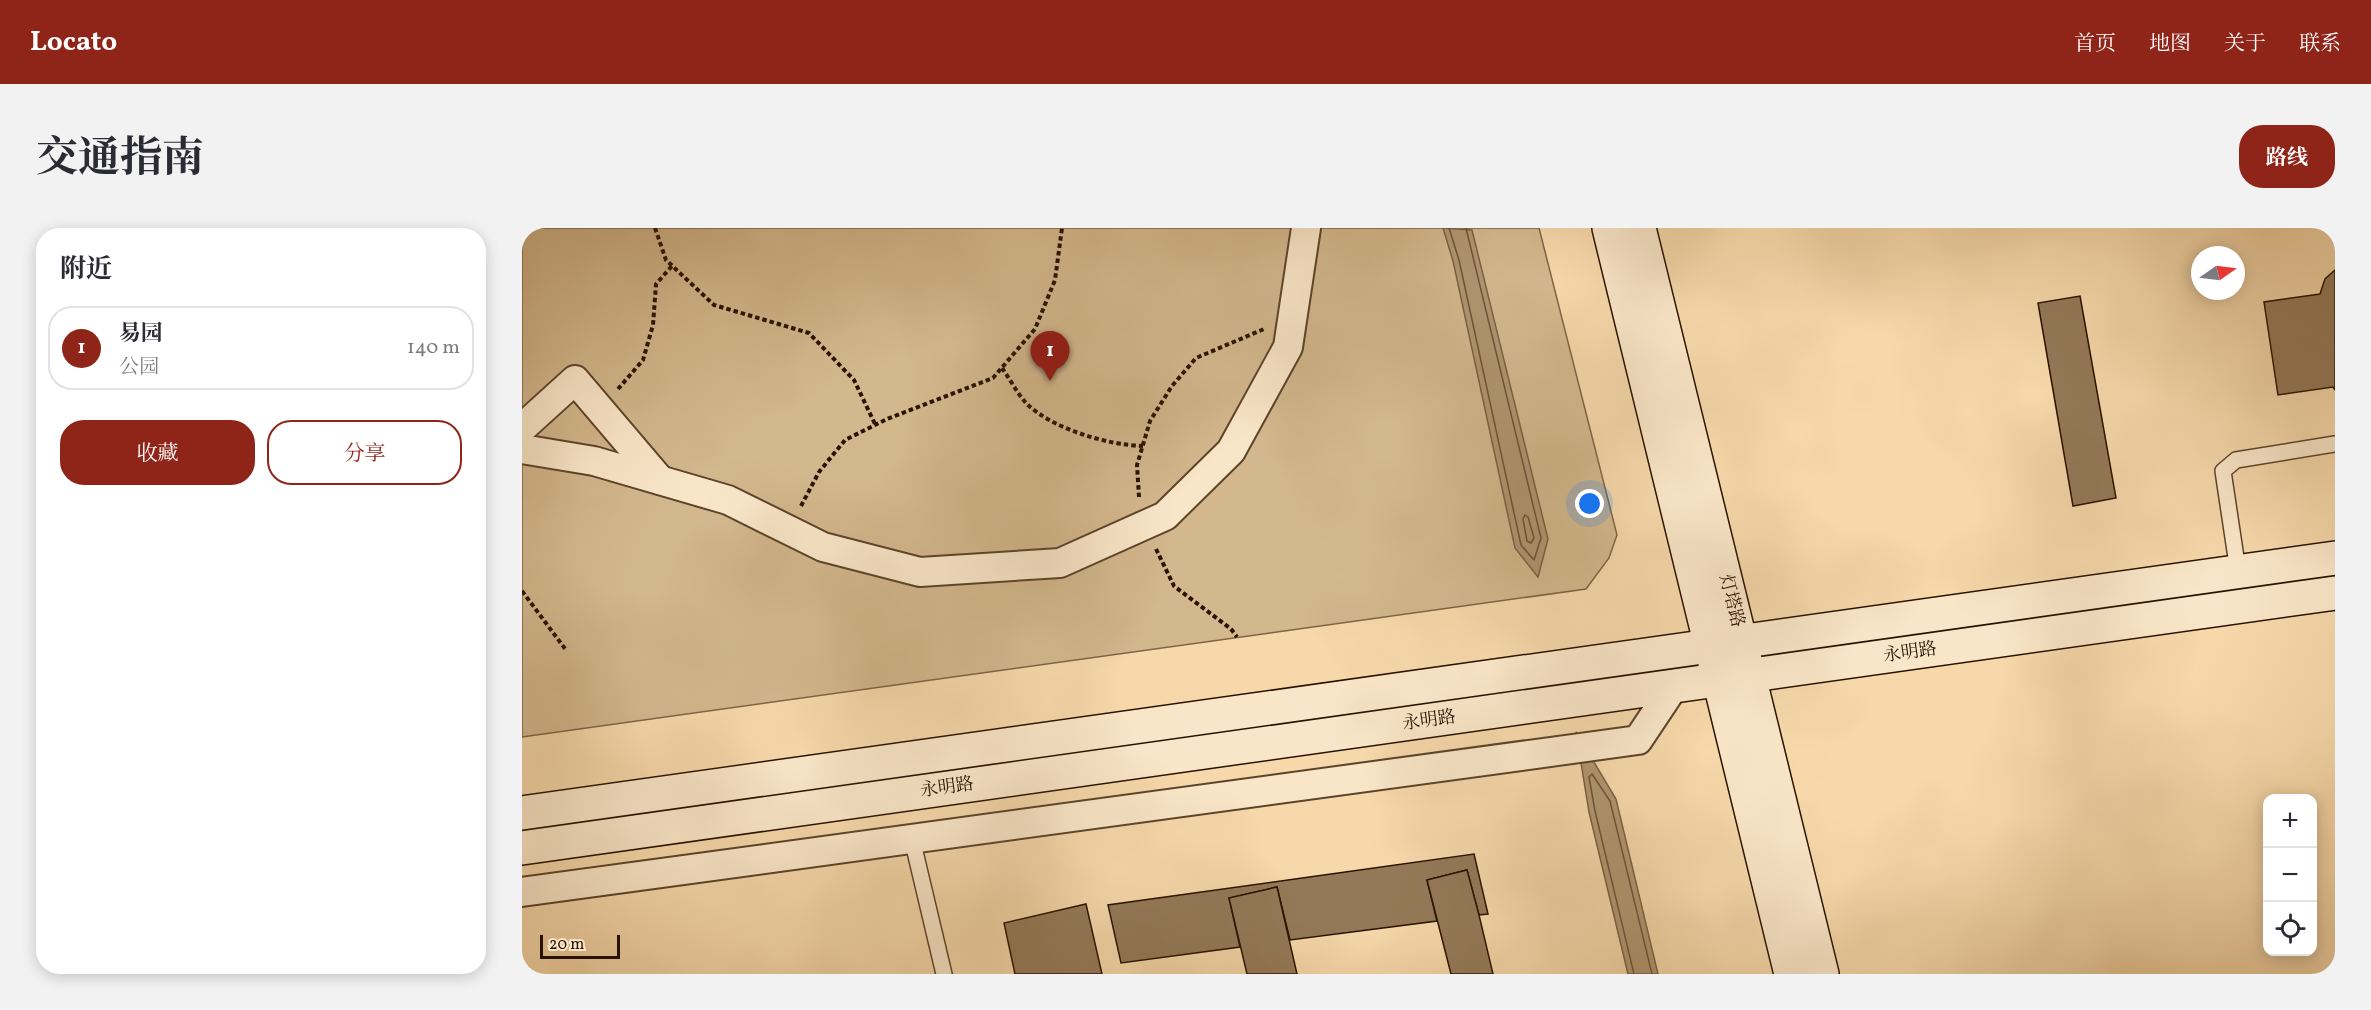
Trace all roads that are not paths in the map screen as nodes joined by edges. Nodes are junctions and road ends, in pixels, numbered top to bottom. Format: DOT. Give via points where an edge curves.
graph roads {
  1 [pos="1305,228"];
  2 [pos="1609,228"];
  3 [pos="1640,228"];
  4 [pos="522,428"];
  5 [pos="2335,444"];
  6 [pos="522,449"];
  7 [pos="660,480"];
  8 [pos="2335,558"];
  9 [pos="2238,571"];
  10 [pos="2335,593"];
  11 [pos="1726,644"];
  12 [pos="1734,677"];
  13 [pos="1674,686"];
  14 [pos="522,813"];
  15 [pos="912,839"];
  16 [pos="522,848"];
  17 [pos="522,892"];
  18 [pos="944,974"];
  19 [pos="1791,974"];
  20 [pos="1822,974"];
  1 -- 7 [label="street" via="1288,347 1231,452 1166,516 1060,563 920,572 823,547 728,500"];
  2 -- 11 [label="street, 灯塔路"];
  3 -- 11 [label="street, 灯塔路"];
  4 -- 7 [label="street" via="575,380"];
  5 -- 9 [label="lane" via="2236,460 2223,471"];
  6 -- 7 [label="street" via="594,461"];
  8 -- 9 [label="street, 永明路"];
  9 -- 11 [label="street, 永明路"];
  10 -- 12 [label="street, 永明路"];
  11 -- 12 [label="street, 灯塔路"];
  11 -- 14 [label="street, 永明路"];
  12 -- 13 [label="street, 永明路"];
  12 -- 19 [label="street, 灯塔路"];
  12 -- 20 [label="street, 灯塔路"];
  13 -- 15 [label="street" via="1638,740"];
  13 -- 16 [label="street, 永明路"];
  15 -- 17 [label="street"];
  15 -- 18 [label="lane"];
}
